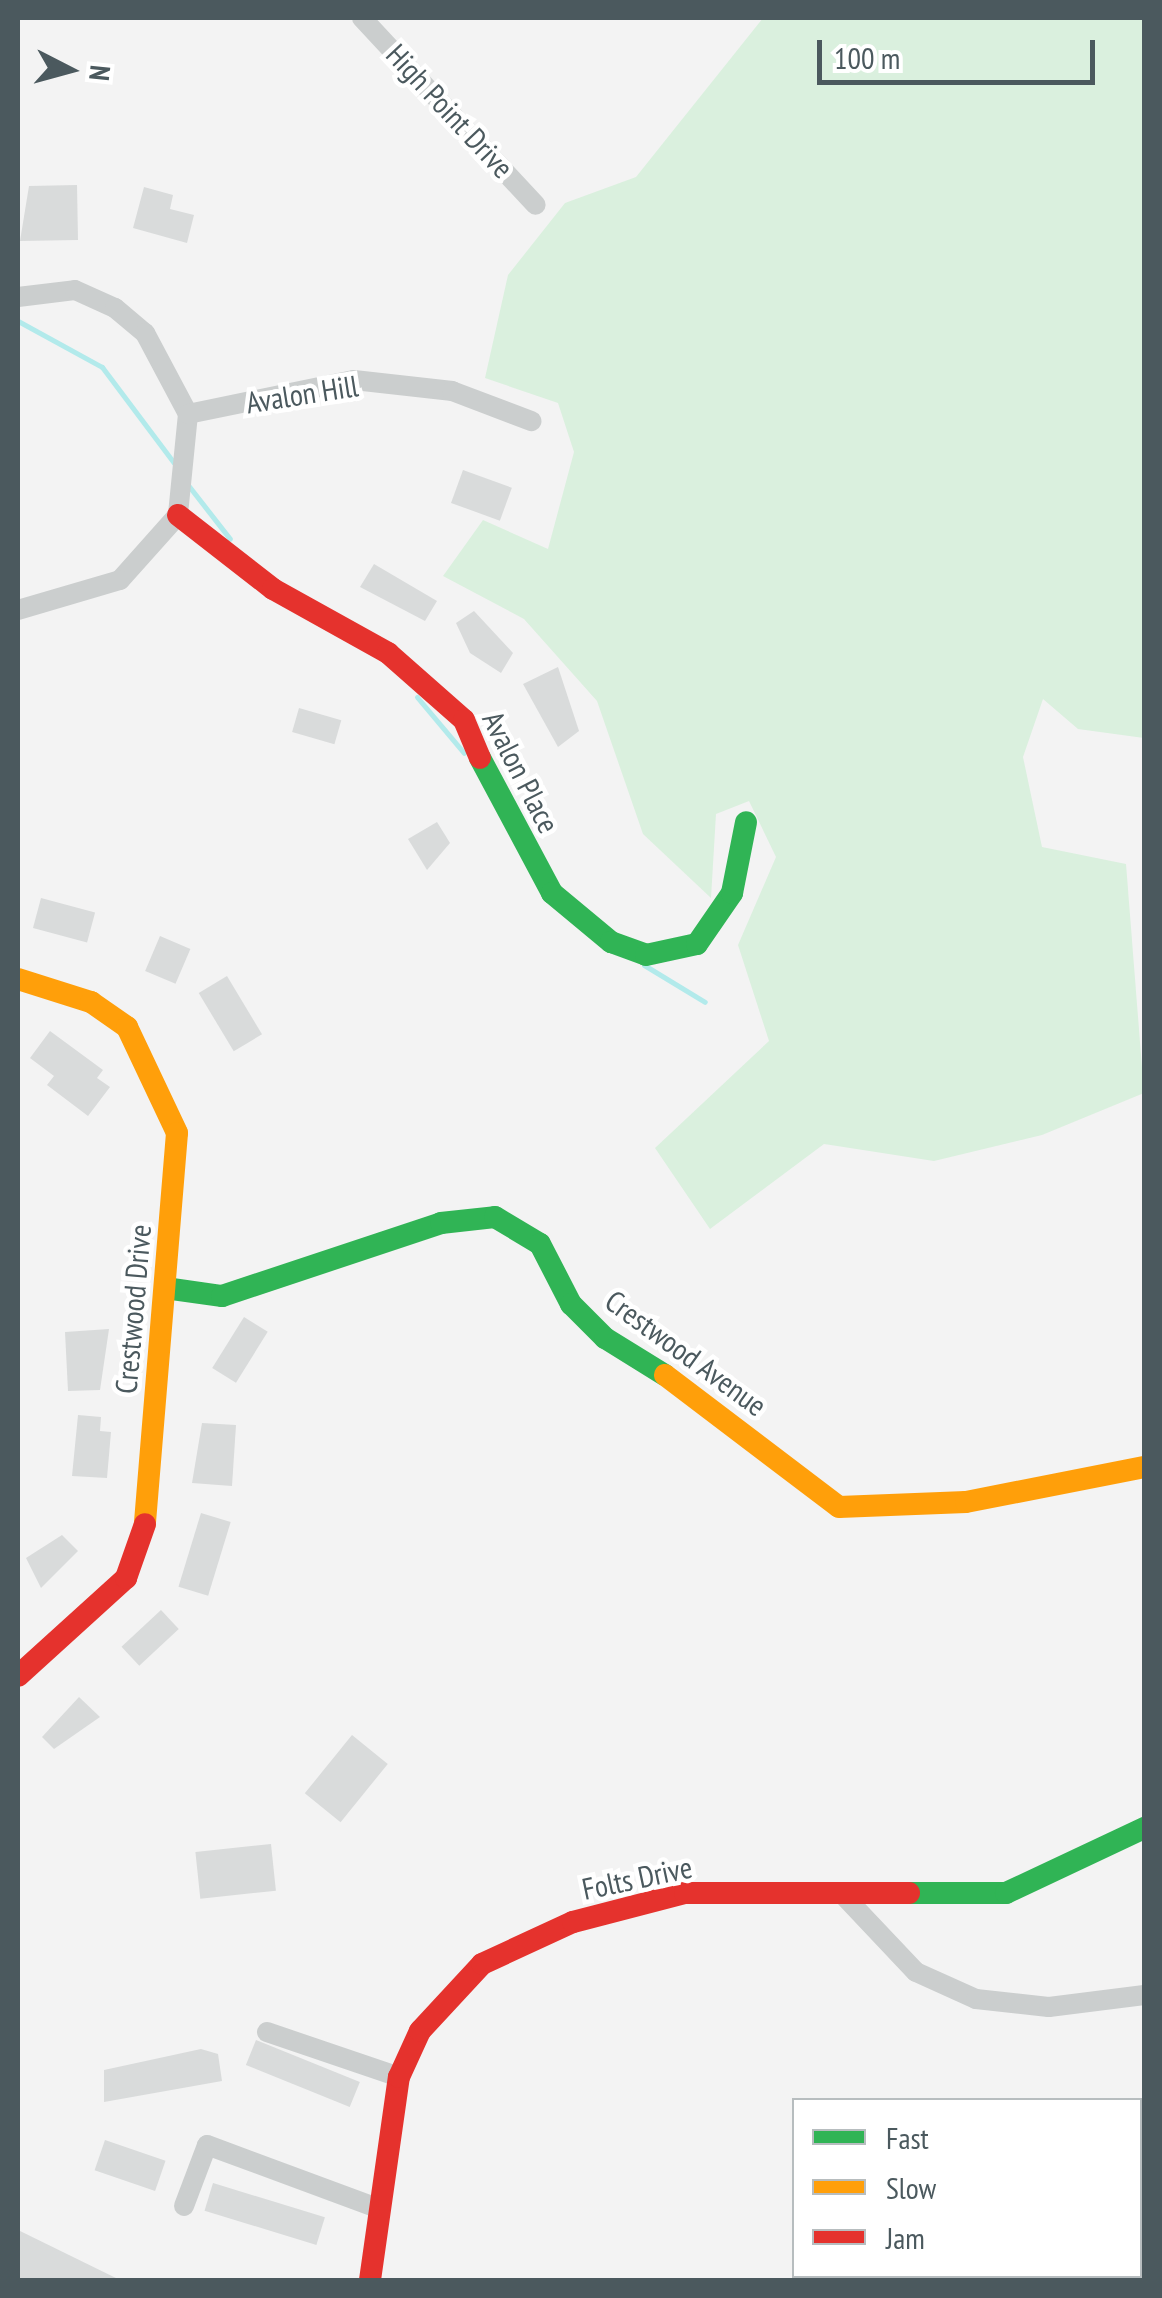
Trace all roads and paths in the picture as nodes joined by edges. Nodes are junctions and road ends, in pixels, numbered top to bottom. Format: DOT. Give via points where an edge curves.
graph roads {
  1 [pos="362,18"];
  2 [pos="536,205"];
  3 [pos="18,298"];
  4 [pos="188,414"];
  5 [pos="531,421"];
  6 [pos="178,515"];
  7 [pos="18,610"];
  8 [pos="746,822"];
  9 [pos="18,979"];
  10 [pos="165,1288"];
  11 [pos="1144,1467"];
  12 [pos="18,1676"];
  13 [pos="1144,1828"];
  14 [pos="846,1897"];
  15 [pos="1144,1995"];
  16 [pos="267,2032"];
  17 [pos="400,2077"];
  18 [pos="184,2206"];
  19 [pos="375,2207"];
  20 [pos="370,2280"];
  1 -- 2 [label="street, High Point Drive"];
  3 -- 4 [label="street" via="76,290 115,308 144,333"];
  4 -- 5 [label="street, Avalon Hill" via="354,380 452,392"];
  4 -- 6 [label="street"];
  6 -- 7 [label="street" via="120,580"];
  6 -- 8 [label="street, Avalon Place" via="274,589 388,653 464,720 496,799 552,893 611,942 646,956 697,944 732,894"];
  9 -- 10 [label="street, Crestwood Drive" via="91,1002 127,1027 158,1078 176,1132"];
  10 -- 11 [label="street, Crestwood Avenue" via="222,1296 441,1223 495,1217 540,1244 571,1304 605,1338 721,1410 798,1484 839,1508 966,1502"];
  10 -- 12 [label="street, Crestwood Drive" via="146,1522 126,1578"];
  13 -- 14 [label="street, Folts Drive" via="1006,1893"];
  14 -- 15 [label="street" via="916,1972 976,1999 1049,2006"];
  14 -- 17 [label="street, Folts Drive" via="685,1893 572,1922 482,1964 450,1991"];
  16 -- 17 [label="street"];
  17 -- 19 [label="street, Folts Drive"];
  18 -- 19 [label="street" via="207,2145"];
  19 -- 20 [label="street, Folts Drive"];
}
